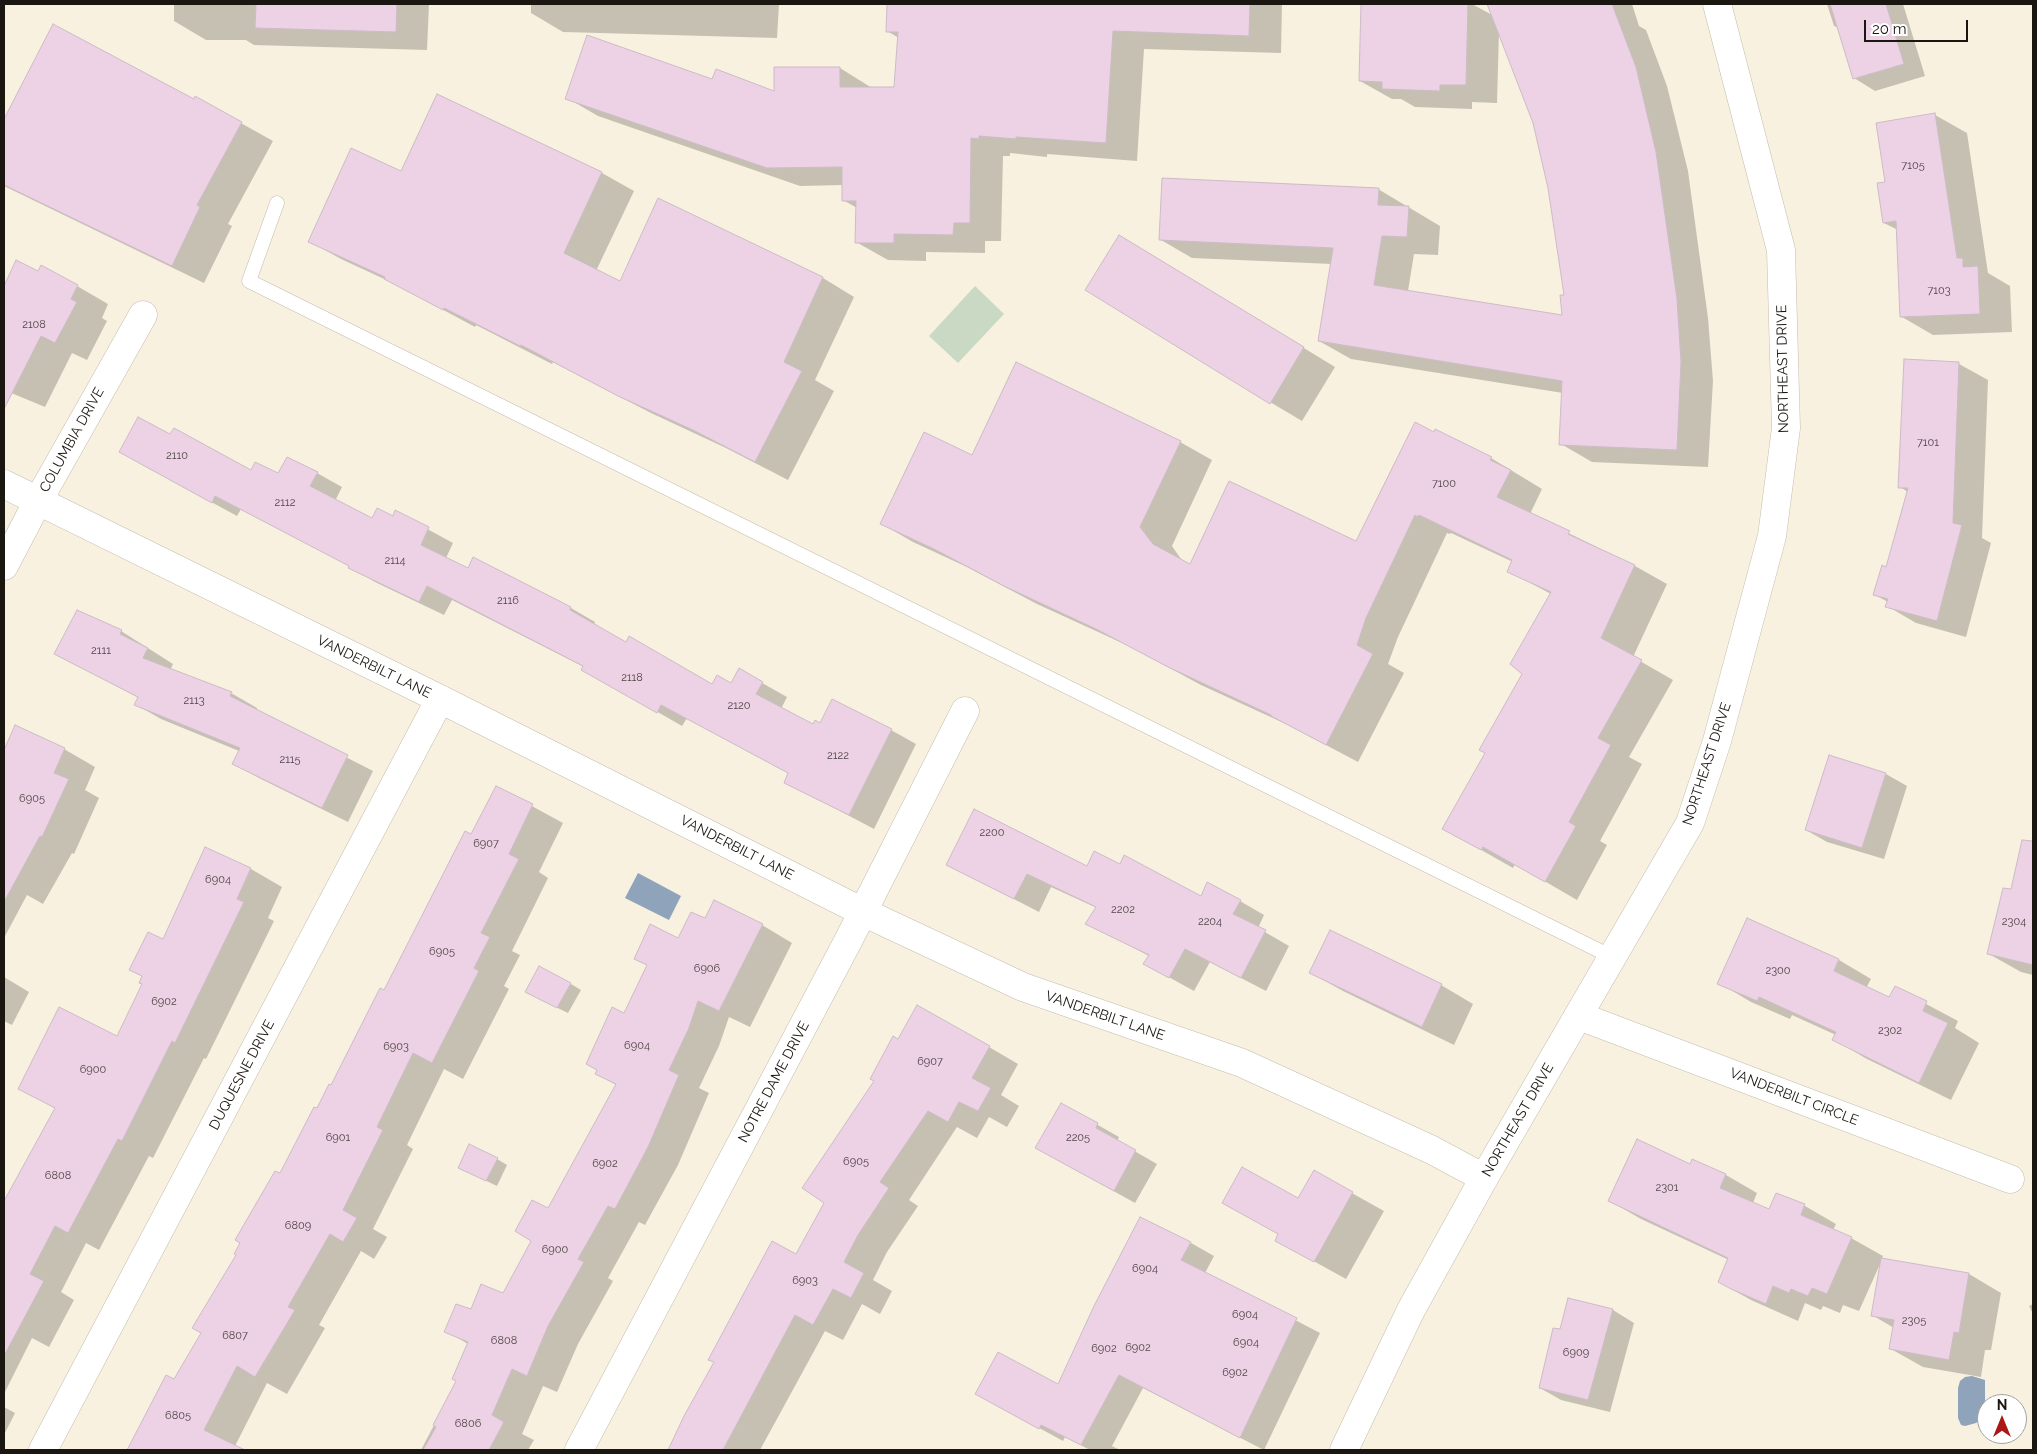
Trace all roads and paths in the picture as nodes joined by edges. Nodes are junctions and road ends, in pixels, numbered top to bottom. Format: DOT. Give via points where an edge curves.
graph roads {
  1 [pos="1717,4"];
  2 [pos="277,203"];
  3 [pos="143,315"];
  4 [pos="4,484"];
  5 [pos="38,501"];
  6 [pos="4,566"];
  7 [pos="440,699"];
  8 [pos="965,711"];
  9 [pos="864,912"];
  10 [pos="1612,957"];
  11 [pos="1579,1016"];
  12 [pos="1484,1178"];
  13 [pos="2010,1179"];
  14 [pos="44,1450"];
  15 [pos="579,1450"];
  16 [pos="1344,1450"];
  1 -- 10 [label="street, NORTHEAST DRIVE" via="1781,250 1786,428 1772,536 1717,740 1690,824"];
  2 -- 10 [label="lane" via="250,281"];
  3 -- 5 [label="street, COLUMBIA DRIVE"];
  4 -- 5 [label="street, VANDERBILT LANE"];
  5 -- 6 [label="street, COLUMBIA DRIVE"];
  5 -- 7 [label="street, VANDERBILT LANE"];
  7 -- 9 [label="street, VANDERBILT LANE"];
  7 -- 14 [label="street, DUQUESNE DRIVE"];
  8 -- 9 [label="street, NOTRE DAME DRIVE"];
  9 -- 12 [label="street, VANDERBILT LANE" via="1023,987 1242,1063 1432,1150"];
  9 -- 15 [label="street, NOTRE DAME DRIVE"];
  10 -- 11 [label="street, NORTHEAST DRIVE"];
  11 -- 12 [label="street, NORTHEAST DRIVE"];
  11 -- 13 [label="street, VANDERBILT CIRCLE"];
  12 -- 16 [label="street, NORTHEAST DRIVE" via="1412,1310"];
}
